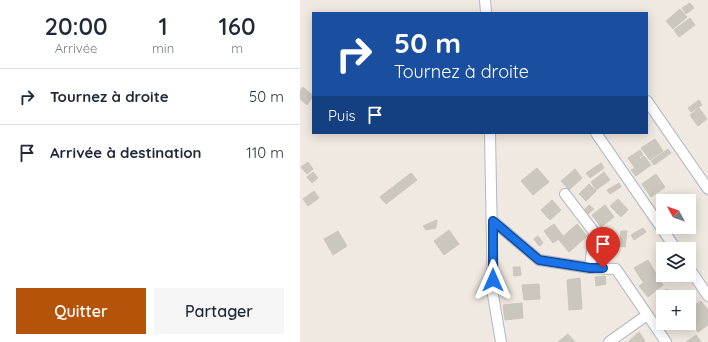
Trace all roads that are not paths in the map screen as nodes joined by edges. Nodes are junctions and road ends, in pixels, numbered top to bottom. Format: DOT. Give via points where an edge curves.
graph roads {
  1 [pos="485,0"];
  2 [pos="486,12"];
  3 [pos="648,102"];
  4 [pos="490,134"];
  5 [pos="597,134"];
  6 [pos="708,189"];
  7 [pos="565,194"];
  8 [pos="493,221"];
  9 [pos="671,242"];
  10 [pos="590,268"];
  11 [pos="696,278"];
  12 [pos="708,296"];
  13 [pos="648,315"];
  14 [pos="501,342"];
  15 [pos="609,342"];
  16 [pos="666,342"];
  1 -- 2 [label="street"];
  3 -- 6 [label="street"];
  4 -- 8 [label="street"];
  5 -- 9 [label="street"];
  7 -- 10 [label="street" via="594,232"];
  8 -- 10 [label="street" via="539,260"];
  8 -- 14 [label="street" via="493,295"];
  10 -- 13 [label="street" via="616,269"];
  11 -- 12 [label="street"];
  13 -- 15 [label="street"];
  13 -- 16 [label="street"];
}
